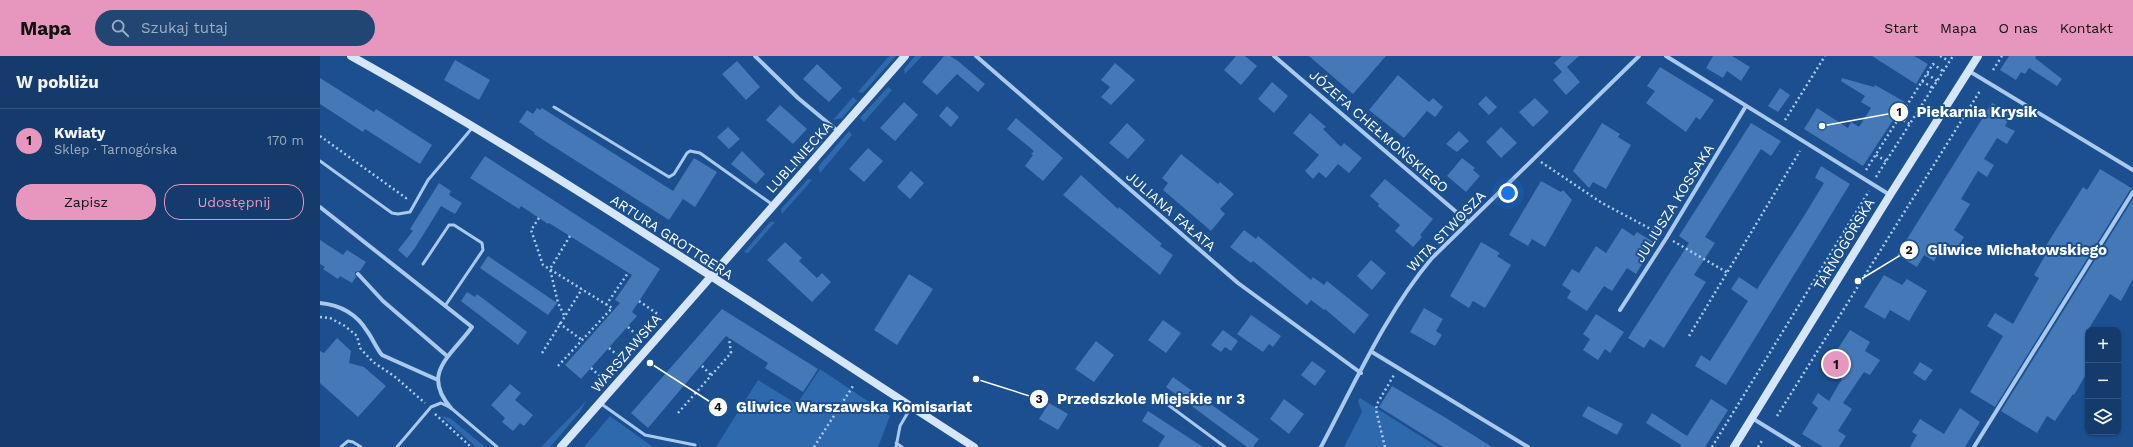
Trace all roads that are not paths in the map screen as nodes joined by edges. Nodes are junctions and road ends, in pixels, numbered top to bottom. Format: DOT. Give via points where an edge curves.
graph roads {
  1 [pos="351,56"];
  2 [pos="755,56"];
  3 [pos="906,56"];
  4 [pos="976,56"];
  5 [pos="1274,56"];
  6 [pos="1639,56"];
  7 [pos="1978,56"];
  8 [pos="1670,57"];
  9 [pos="1969,71"];
  10 [pos="1746,106"];
  11 [pos="554,107"];
  12 [pos="474,126"];
  13 [pos="839,132"];
  14 [pos="320,161"];
  15 [pos="2133,170"];
  16 [pos="2133,192"];
  17 [pos="1890,195"];
  18 [pos="773,205"];
  19 [pos="320,207"];
  20 [pos="1468,222"];
  21 [pos="423,264"];
  22 [pos="358,274"];
  23 [pos="711,276"];
  24 [pos="320,303"];
  25 [pos="445,306"];
  26 [pos="1620,310"];
  27 [pos="1372,352"];
  28 [pos="448,356"];
  29 [pos="1360,373"];
  30 [pos="438,380"];
  31 [pos="1163,401"];
  32 [pos="600,402"];
  33 [pos="911,407"];
  34 [pos="451,408"];
  35 [pos="1752,418"];
  36 [pos="695,445"];
  37 [pos="896,445"];
  38 [pos="1525,446"];
  39 [pos="341,447"];
  40 [pos="361,447"];
  41 [pos="397,447"];
  42 [pos="497,447"];
  43 [pos="561,447"];
  44 [pos="902,447"];
  45 [pos="974,447"];
  46 [pos="1225,447"];
  47 [pos="1321,447"];
  48 [pos="1734,447"];
  49 [pos="1799,447"];
  50 [pos="1974,447"];
  1 -- 12 [label="street, ARTURA GROTTGERA"];
  2 -- 13 [label="street" via="798,98"];
  3 -- 13 [label="street, LUBLINIECKA"];
  4 -- 29 [label="street, JULIANA FAŁATA" via="1238,283"];
  5 -- 20 [label="street, JÓZEFA CHEŁMOŃSKIEGO"];
  6 -- 20 [label="street, WITA STWOSZA"];
  7 -- 9 [label="street, TARNOGÓRSKA"];
  8 -- 10 [label="street"];
  9 -- 15 [label="street"];
  9 -- 17 [label="street, TARNOGÓRSKA"];
  10 -- 17 [label="street"];
  10 -- 26 [label="street, JULIUSZA KOSSAKA"];
  11 -- 18 [label="lane" via="669,177 674,174 687,153 700,153"];
  12 -- 14 [label="lane" via="428,180 410,212 405,214 392,213"];
  12 -- 23 [label="street, ARTURA GROTTGERA"];
  13 -- 18 [label="street, LUBLINIECKA"];
  16 -- 50 [label="street"];
  17 -- 35 [label="street, TARNOGÓRSKA"];
  18 -- 23 [label="street, LUBLINIECKA"];
  19 -- 25 [label="street"];
  20 -- 27 [label="street, WITA STWOSZA" via="1415,278"];
  21 -- 25 [label="lane" via="449,225 454,225 482,243 483,250"];
  22 -- 28 [label="street" via="383,301"];
  23 -- 32 [label="street, WARSZAWSKA"];
  23 -- 33 [label="street, ARTURA GROTTGERA"];
  24 -- 30 [label="street" via="334,304 355,316 368,331 382,355"];
  25 -- 28 [label="street" via="472,327"];
  27 -- 29 [label="street, WITA STWOSZA"];
  27 -- 38 [label="street"];
  28 -- 30 [label="street" via="439,369"];
  29 -- 47 [label="street, WITA STWOSZA"];
  30 -- 34 [label="street" via="441,397"];
  31 -- 46 [label="lane"];
  32 -- 36 [label="lane" via="645,435"];
  32 -- 43 [label="street, WARSZAWSKA"];
  33 -- 37 [label="lane" via="900,426"];
  33 -- 45 [label="street, ARTURA GROTTGERA"];
  34 -- 41 [label="lane" via="441,403 430,407"];
  34 -- 42 [label="lane"];
  35 -- 48 [label="street, TARNOGÓRSKA"];
  35 -- 49 [label="street"];
  37 -- 44 [label="lane"];
  39 -- 40 [label="lane" via="348,441"];
}
